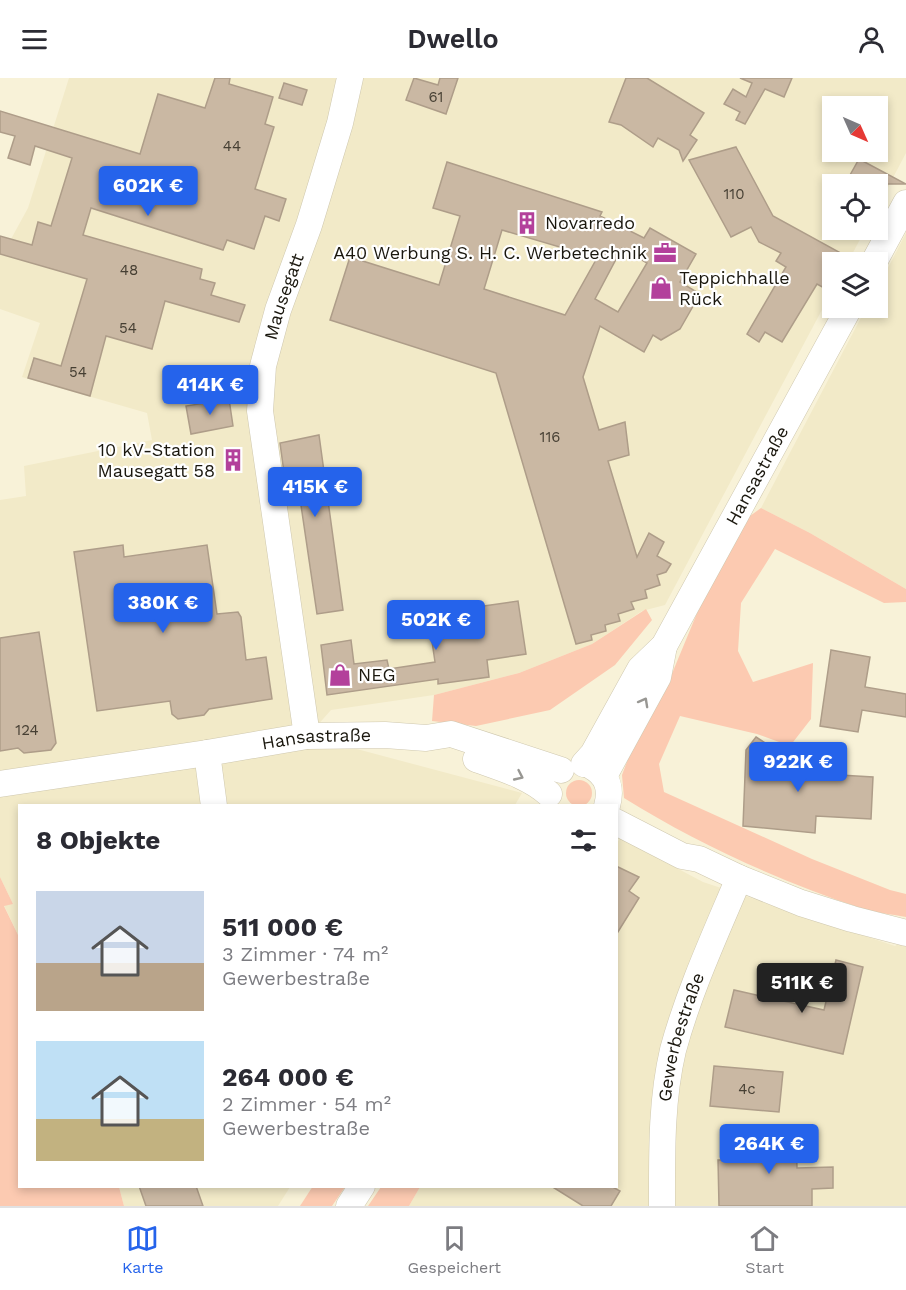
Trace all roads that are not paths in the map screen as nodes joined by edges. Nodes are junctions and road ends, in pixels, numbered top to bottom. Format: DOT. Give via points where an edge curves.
graph roads {
  1 [pos="350,78"];
  2 [pos="906,203"];
  3 [pos="879,252"];
  4 [pos="844,318"];
  5 [pos="307,736"];
  6 [pos="426,738"];
  7 [pos="207,753"];
  8 [pos="593,782"];
  9 [pos="0,784"];
  10 [pos="550,800"];
  11 [pos="214,804"];
  12 [pos="618,823"];
  13 [pos="699,859"];
  14 [pos="739,878"];
  15 [pos="906,933"];
  16 [pos="361,1188"];
  17 [pos="349,1206"];
  18 [pos="662,1206"];
  1 -- 5 [label="street, Mausegatt" via="309,225 278,310 263,366 260,411"];
  2 -- 3 [label="street"];
  4 -- 8 [label="street, Hansastraße" via="664,646 658,677"];
  5 -- 6 [label="street, Hansastraße"];
  5 -- 7 [label="street, Hansastraße"];
  6 -- 8 [label="street, Hansastraße" via="452,734"];
  6 -- 10 [label="street, Hansastraße, one-way" via="447,750 503,768 539,785"];
  7 -- 9 [label="street, Hansastraße"];
  7 -- 11 [label="street"];
  8 -- 10 [label="street, Hansastraße" via="550,785"];
  8 -- 13 [label="street" via="687,844"];
  12 -- 13 [label="street" via="682,856"];
  13 -- 14 [label="street"];
  14 -- 15 [label="street" via="801,903"];
  14 -- 18 [label="street, Gewerbestraße" via="673,1051 664,1105"];
  16 -- 17 [label="street"];
}
